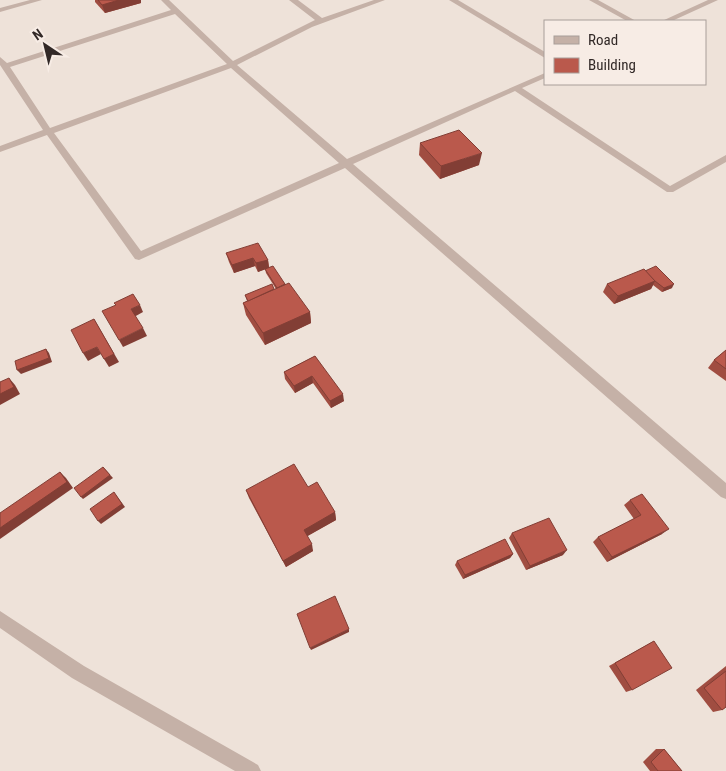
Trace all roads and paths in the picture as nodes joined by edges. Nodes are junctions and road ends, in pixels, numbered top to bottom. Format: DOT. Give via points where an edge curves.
graph roads {
  1 [pos="38,0"];
  2 [pos="165,0"];
  3 [pos="293,0"];
  4 [pos="381,0"];
  5 [pos="453,0"];
  6 [pos="593,0"];
  7 [pos="714,0"];
  8 [pos="0,10"];
  9 [pos="176,11"];
  10 [pos="630,20"];
  11 [pos="668,20"];
  12 [pos="321,21"];
  13 [pos="544,55"];
  14 [pos="2,62"];
  15 [pos="232,65"];
  16 [pos="544,75"];
  17 [pos="516,88"];
  18 [pos="48,132"];
  19 [pos="0,149"];
  20 [pos="726,158"];
  21 [pos="345,164"];
  22 [pos="726,492"];
  23 [pos="0,619"];
  24 [pos="252,771"];
  1 -- 8 [label="street"];
  2 -- 9 [label="street"];
  3 -- 12 [label="street"];
  4 -- 12 [label="street"];
  5 -- 13 [label="street"];
  6 -- 10 [label="street"];
  7 -- 11 [label="street"];
  9 -- 14 [label="street"];
  9 -- 15 [label="street"];
  12 -- 15 [label="street"];
  14 -- 18 [label="street"];
  15 -- 18 [label="street"];
  15 -- 21 [label="street"];
  16 -- 17 [label="street"];
  17 -- 20 [label="street" via="670,190"];
  17 -- 21 [label="street"];
  18 -- 19 [label="street"];
  18 -- 21 [label="street" via="139,256"];
  21 -- 22 [label="street"];
  23 -- 24 [label="street" via="78,672"];
}
